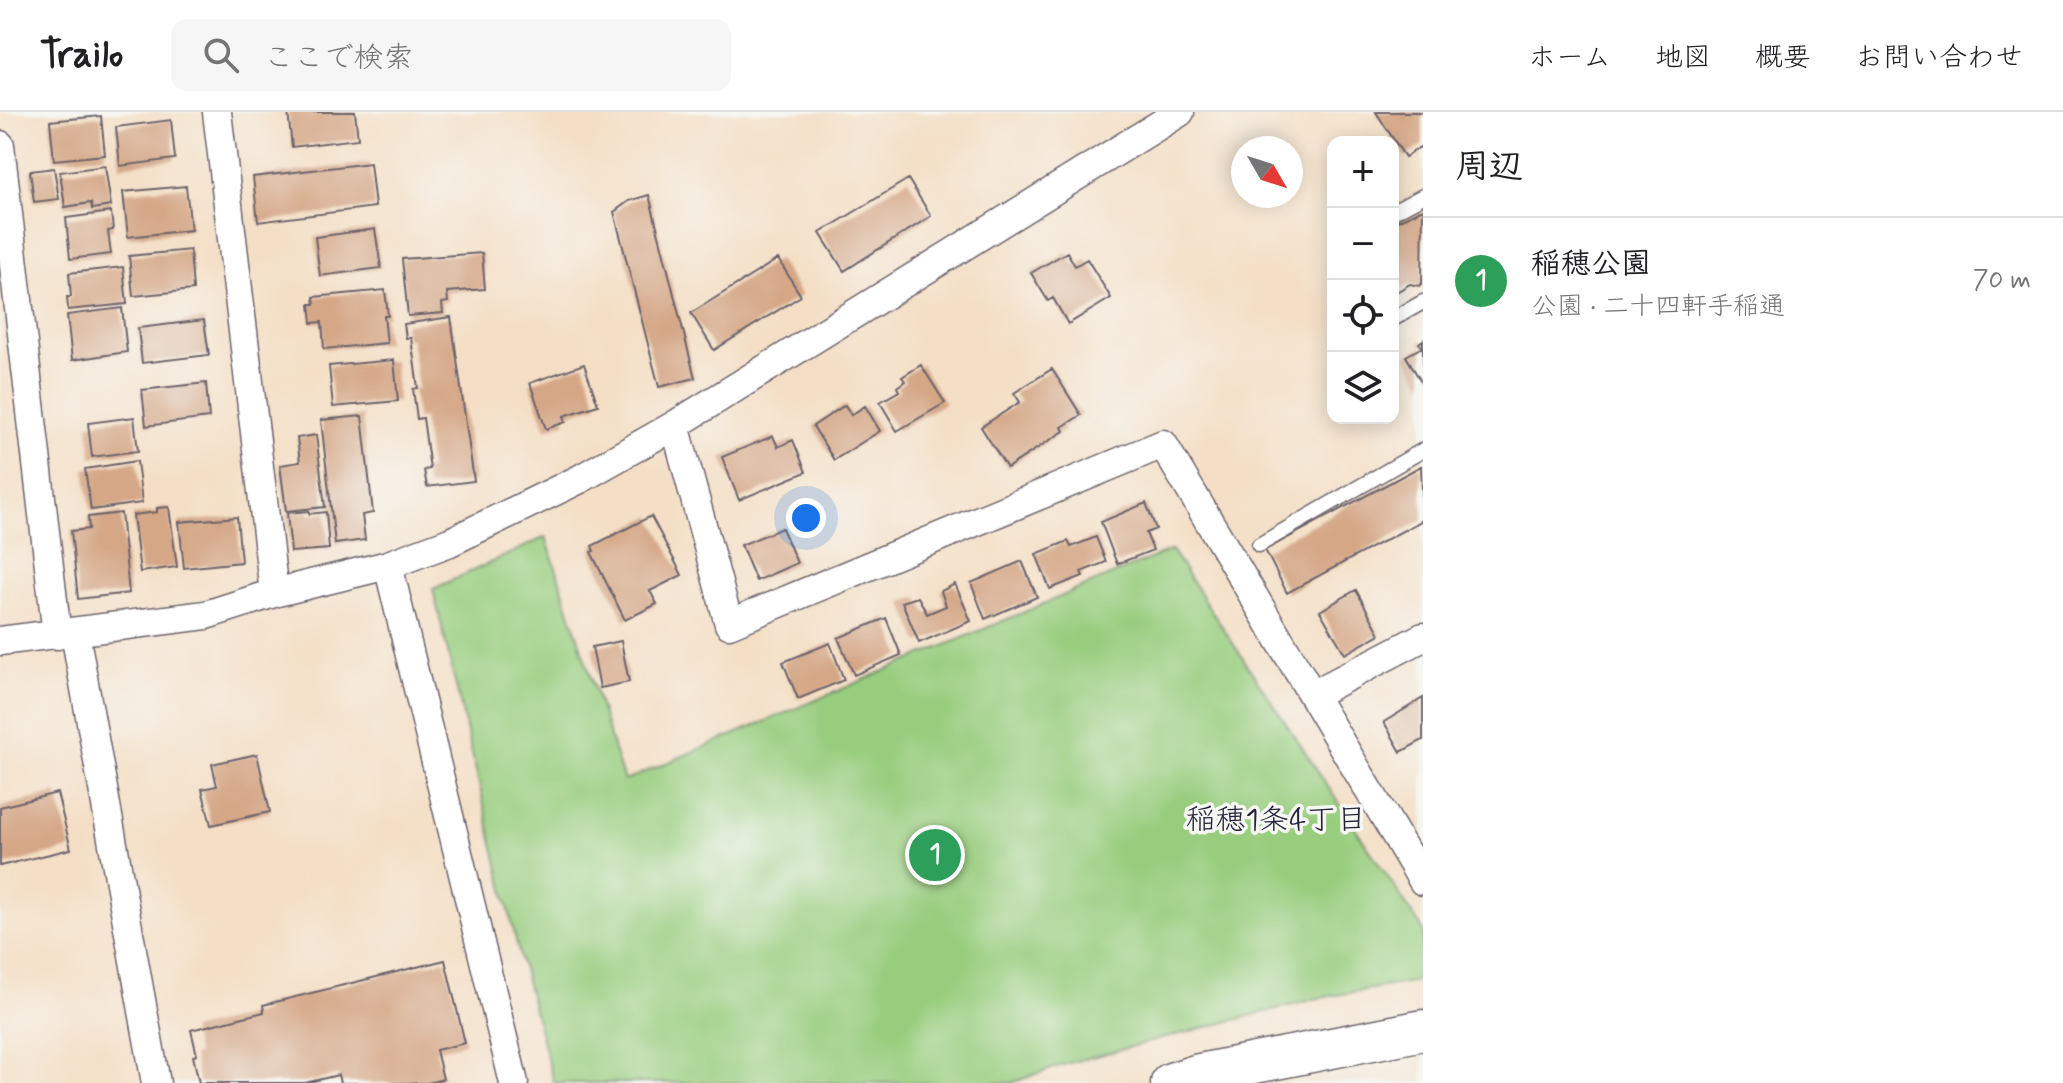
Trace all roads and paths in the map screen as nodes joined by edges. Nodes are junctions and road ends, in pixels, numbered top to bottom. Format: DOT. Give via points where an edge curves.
graph roads {
  1 [pos="217,112"];
  2 [pos="1180,112"];
  3 [pos="0,145"];
  4 [pos="1423,196"];
  5 [pos="1399,209"];
  6 [pos="1423,302"];
  7 [pos="1399,316"];
  8 [pos="675,425"];
  9 [pos="1423,450"];
  10 [pos="1259,545"];
  11 [pos="388,565"];
  12 [pos="274,593"];
  13 [pos="66,634"];
  14 [pos="1423,637"];
  15 [pos="0,641"];
  16 [pos="1314,694"];
  17 [pos="1423,881"];
  18 [pos="1423,1030"];
  19 [pos="156,1083"];
  20 [pos="514,1083"];
  21 [pos="1171,1083"];
  1 -- 12 [label="street"];
  2 -- 8 [label="street"];
  3 -- 13 [label="street"];
  4 -- 5 [label="lane"];
  6 -- 7 [label="lane"];
  8 -- 11 [label="street" via="567,485 450,542"];
  8 -- 16 [label="street" via="729,624 1163,444"];
  9 -- 10 [label="lane"];
  11 -- 12 [label="street"];
  11 -- 20 [label="street"];
  12 -- 13 [label="street" via="206,615"];
  13 -- 15 [label="street"];
  13 -- 19 [label="street"];
  14 -- 16 [label="street"];
  16 -- 17 [label="street"];
  18 -- 21 [label="street"];
}
